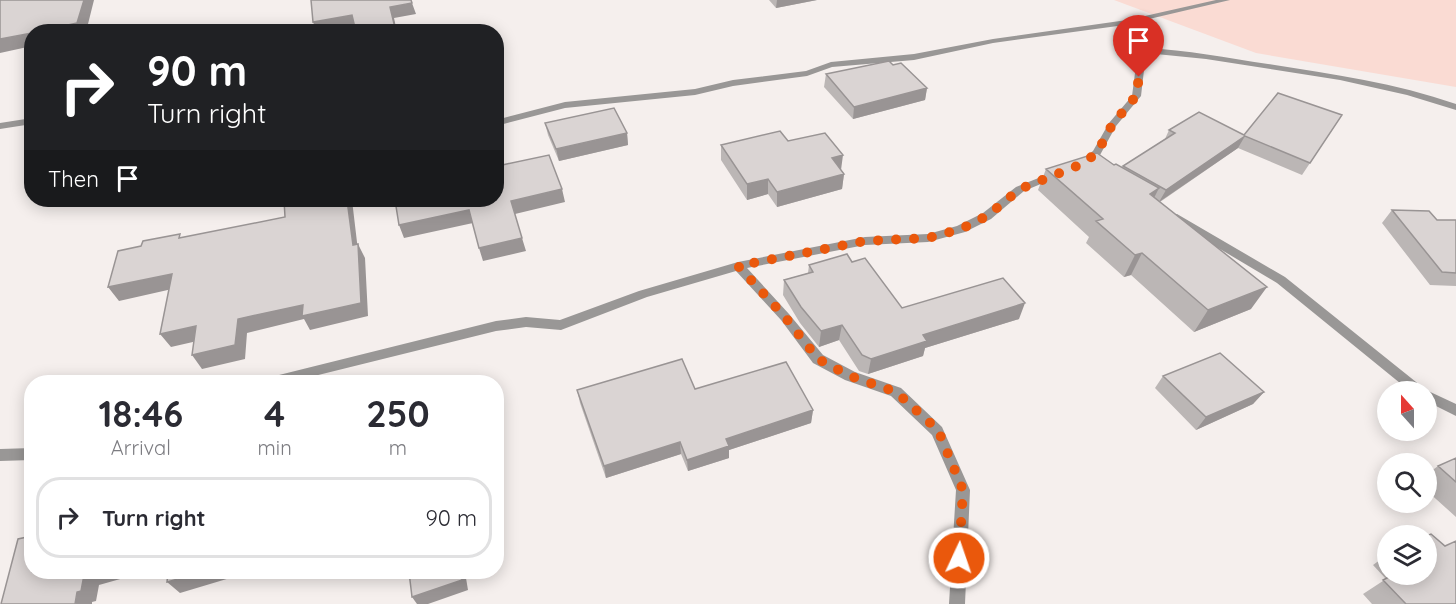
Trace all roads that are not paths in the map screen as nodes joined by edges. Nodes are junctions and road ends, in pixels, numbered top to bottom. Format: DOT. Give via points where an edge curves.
graph roads {
  1 [pos="1226,0"];
  2 [pos="1127,22"];
  3 [pos="1142,50"];
  4 [pos="1456,107"];
  5 [pos="504,121"];
  6 [pos="24,122"];
  7 [pos="0,126"];
  8 [pos="1162,210"];
  9 [pos="738,266"];
  10 [pos="299,375"];
  11 [pos="1407,381"];
  12 [pos="1437,400"];
  13 [pos="1456,410"];
  14 [pos="24,454"];
  15 [pos="0,455"];
  16 [pos="957,604"];
  1 -- 2 [label="street"];
  2 -- 3 [label="street"];
  2 -- 5 [label="street" via="914,57 831,65 807,73 695,92 565,105"];
  3 -- 4 [label="street" via="1365,81"];
  3 -- 9 [label="street" via="1136,96 1112,125 1087,167 1020,189 987,216 961,229 928,238 865,241"];
  6 -- 7 [label="street"];
  8 -- 11 [label="street" via="1281,280"];
  9 -- 10 [label="street" via="644,294 561,325 526,322 496,326"];
  9 -- 16 [label="street" via="818,359 850,376 896,392 938,430 963,490"];
  12 -- 13 [label="street"];
  14 -- 15 [label="street"];
}
